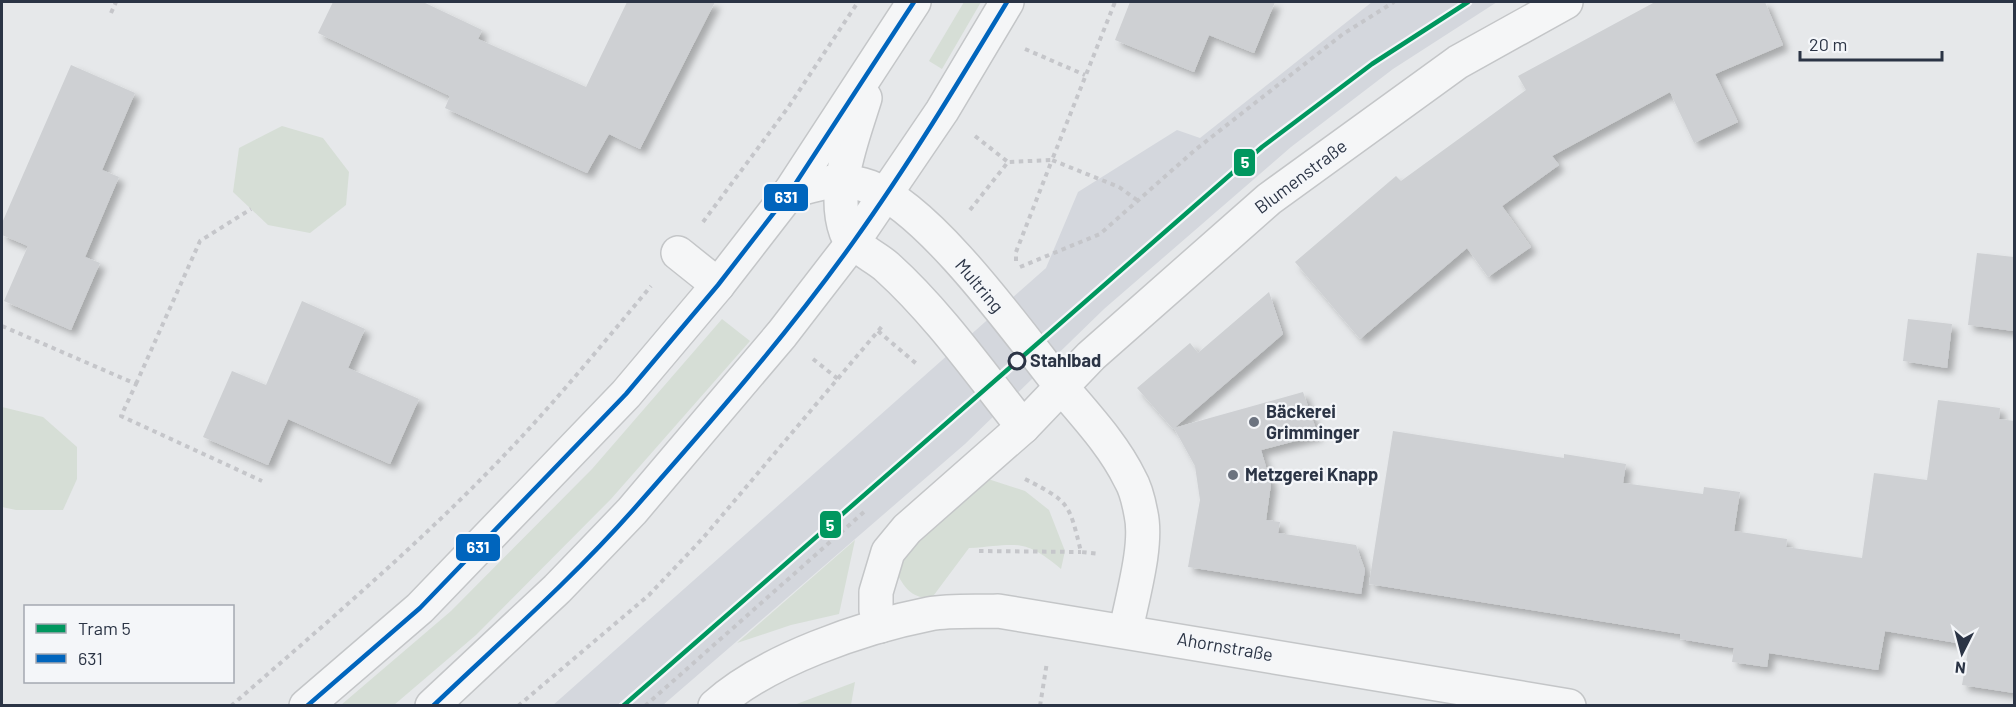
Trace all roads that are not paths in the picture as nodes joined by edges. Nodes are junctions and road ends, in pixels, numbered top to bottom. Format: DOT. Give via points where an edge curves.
graph roads {
  1 [pos="914,2"];
  2 [pos="1007,2"];
  3 [pos="1566,2"];
  4 [pos="875,64"];
  5 [pos="844,182"];
  6 [pos="790,192"];
  7 [pos="885,195"];
  8 [pos="854,242"];
  9 [pos="678,253"];
  10 [pos="718,285"];
  11 [pos="1062,387"];
  12 [pos="1023,427"];
  13 [pos="880,626"];
  14 [pos="1126,630"];
  15 [pos="306,705"];
  16 [pos="432,705"];
  17 [pos="715,705"];
  18 [pos="1569,705"];
  1 -- 4 [label="street"];
  2 -- 7 [label="street" via="942,111"];
  3 -- 11 [label="street, Blumenstraße" via="1458,62 1269,199 1091,356"];
  4 -- 5 [label="street"];
  4 -- 6 [label="street"];
  5 -- 6 [label="street, Multring" via="820,182"];
  5 -- 7 [label="street, Multring"];
  5 -- 8 [label="street" via="843,221"];
  6 -- 10 [label="street"];
  7 -- 8 [label="street"];
  7 -- 11 [label="street, Multring" via="946,247"];
  8 -- 12 [label="street" via="912,291"];
  8 -- 16 [label="street" via="632,512"];
  9 -- 10 [label="street"];
  10 -- 15 [label="street" via="626,394 420,608"];
  11 -- 12 [label="street, Blumenstraße"];
  11 -- 14 [label="street, Multring" via="1103,437 1131,480 1142,516 1141,549"];
  12 -- 13 [label="street, Blumenstraße" via="907,529 888,552 876,592"];
  13 -- 14 [label="street, Ahornstraße" via="932,614 998,611"];
  13 -- 17 [label="street, Ahornstraße" via="796,656"];
  14 -- 18 [label="street, Ahornstraße"];
}
